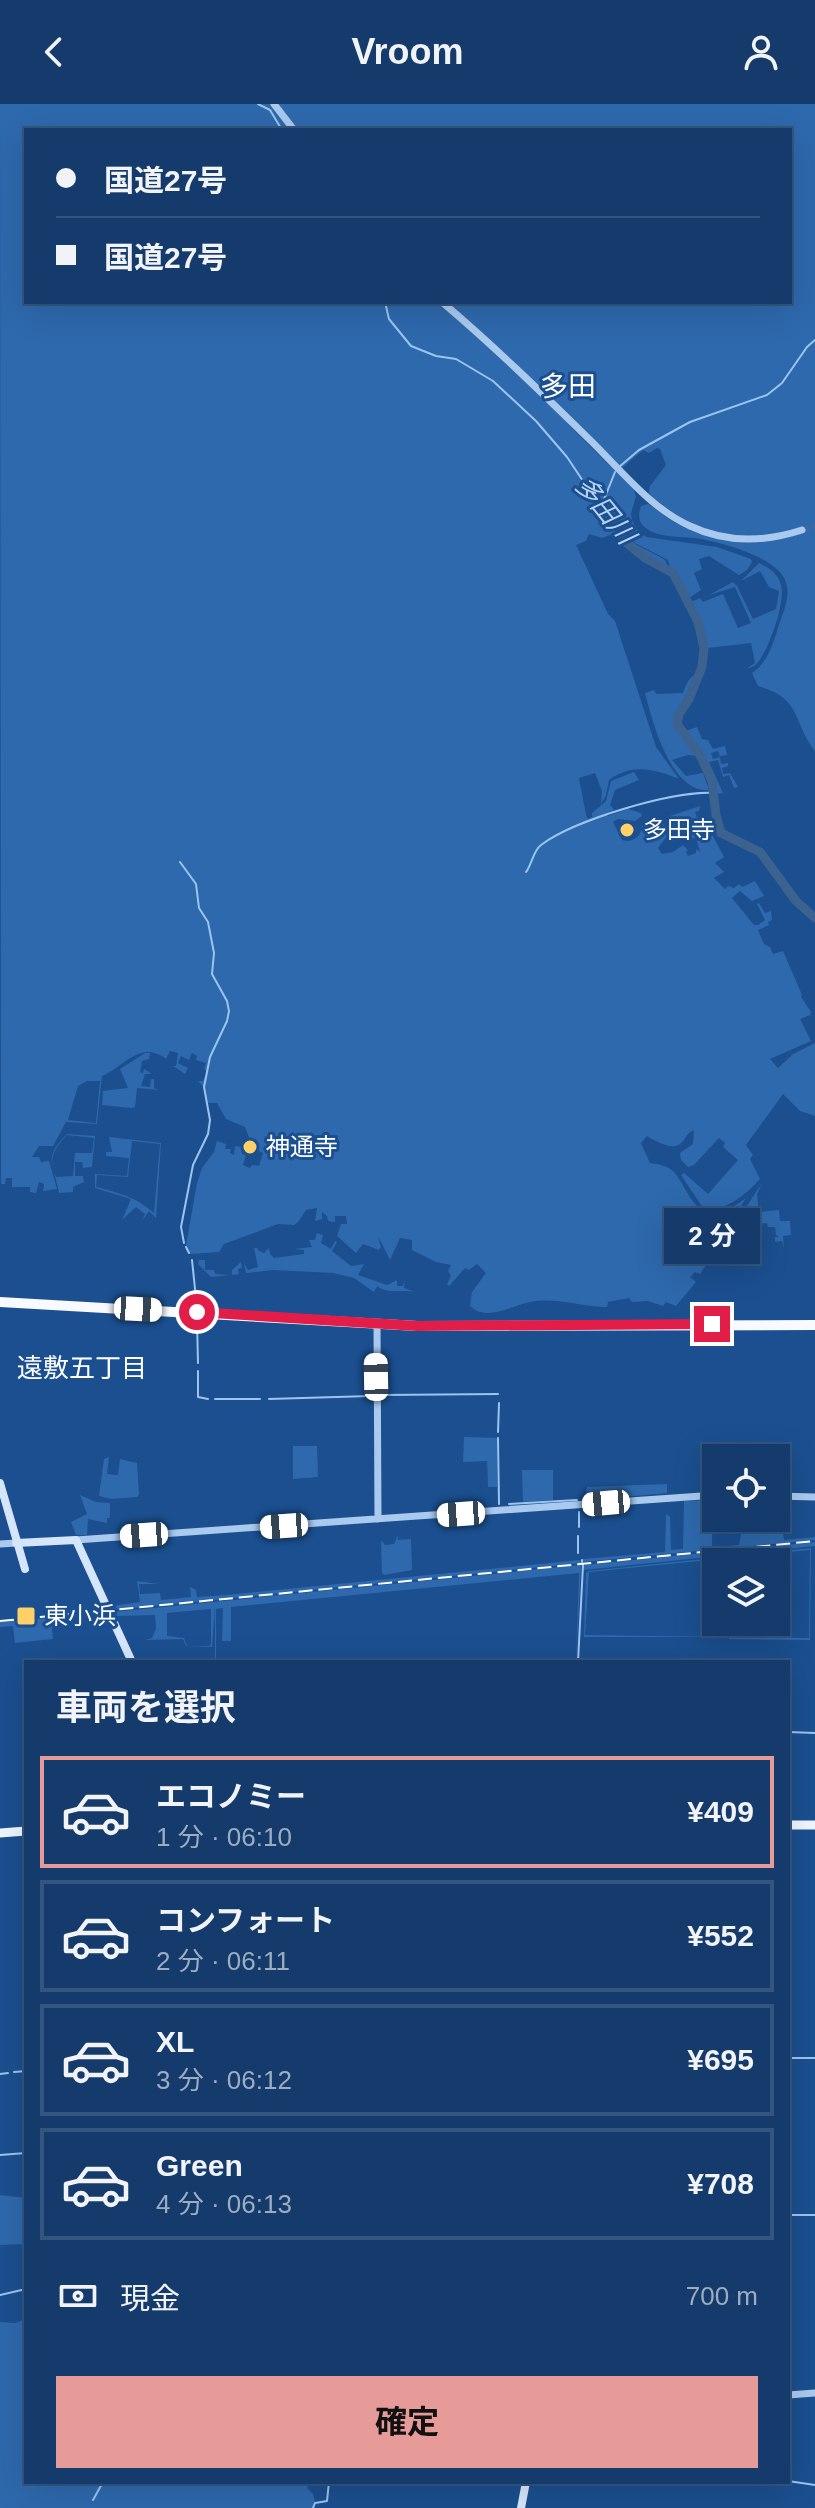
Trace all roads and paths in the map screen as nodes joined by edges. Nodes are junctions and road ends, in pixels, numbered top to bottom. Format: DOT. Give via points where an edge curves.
graph roads {
  1 [pos="274,104"];
  2 [pos="292,128"];
  3 [pos="444,304"];
  4 [pos="802,530"];
  5 [pos="0,1302"];
  6 [pos="377,1323"];
  7 [pos="815,1325"];
  8 [pos="0,1483"];
  9 [pos="702,1496"];
  10 [pos="790,1496"];
  11 [pos="815,1497"];
  12 [pos="378,1519"];
  13 [pos="76,1540"];
  14 [pos="16,1543"];
  15 [pos="0,1544"];
  16 [pos="25,1569"];
  17 [pos="131,1660"];
  18 [pos="790,1825"];
  19 [pos="815,1825"];
  20 [pos="24,1831"];
  21 [pos="0,1833"];
  22 [pos="815,2393"];
  23 [pos="790,2395"];
  24 [pos="526,2484"];
  25 [pos="521,2508"];
  1 -- 2 [label="street"];
  3 -- 4 [label="street" via="677,520 728,538"];
  5 -- 6 [label="highway"];
  6 -- 7 [label="highway"];
  6 -- 12 [label="street"];
  8 -- 14 [label="main road"];
  9 -- 12 [label="street"];
  10 -- 11 [label="street"];
  12 -- 13 [label="street"];
  13 -- 14 [label="main road"];
  13 -- 17 [label="main road"];
  14 -- 15 [label="street"];
  14 -- 16 [label="main road"];
  18 -- 19 [label="main road"];
  20 -- 21 [label="main road"];
  22 -- 23 [label="street"];
  24 -- 25 [label="main road"];
}
